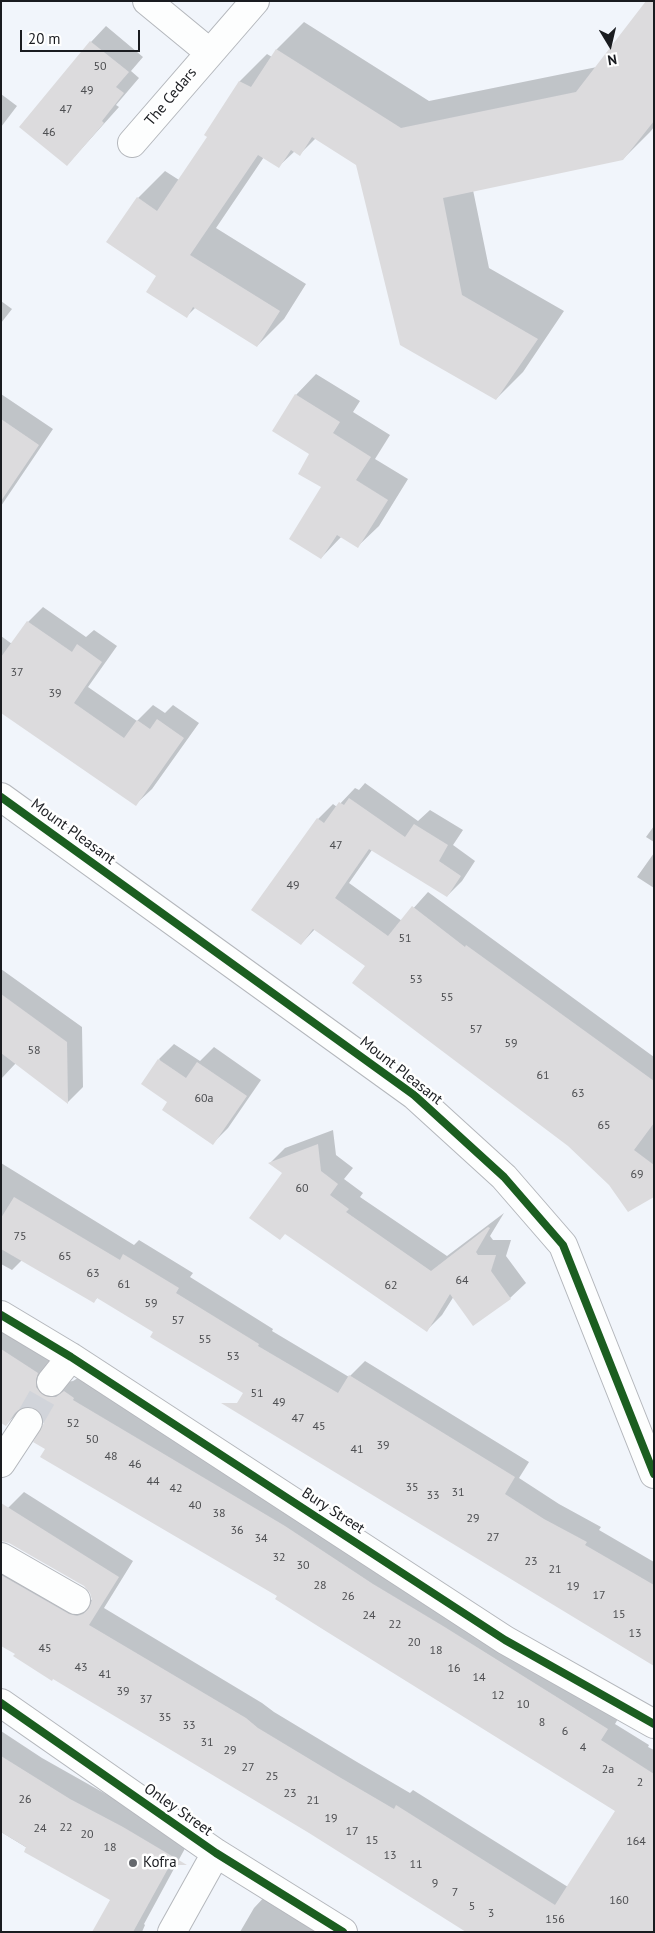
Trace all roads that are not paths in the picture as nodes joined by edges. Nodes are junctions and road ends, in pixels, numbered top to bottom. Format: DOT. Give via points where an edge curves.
graph roads {
  1 [pos="147,1"];
  2 [pos="256,1"];
  3 [pos="209,52"];
  4 [pos="132,143"];
  5 [pos="1,797"];
  6 [pos="1,1315"];
  7 [pos="71,1357"];
  8 [pos="51,1382"];
  9 [pos="28,1422"];
  10 [pos="1,1463"];
  11 [pos="654,1474"];
  12 [pos="1,1556"];
  13 [pos="76,1600"];
  14 [pos="1,1704"];
  15 [pos="654,1724"];
  16 [pos="216,1853"];
  17 [pos="172,1932"];
  18 [pos="343,1932"];
  1 -- 3 [label="street"];
  2 -- 3 [label="street, The Cedars"];
  3 -- 4 [label="street, The Cedars"];
  5 -- 11 [label="street, Mount Pleasant" via="414,1095 504,1177 563,1245"];
  6 -- 7 [label="street, Bury Street"];
  7 -- 8 [label="street"];
  7 -- 15 [label="street, Bury Street" via="505,1640"];
  9 -- 10 [label="street"];
  12 -- 13 [label="street"];
  14 -- 16 [label="street, Onley Street"];
  16 -- 17 [label="street"];
  16 -- 18 [label="street, Onley Street"];
}
